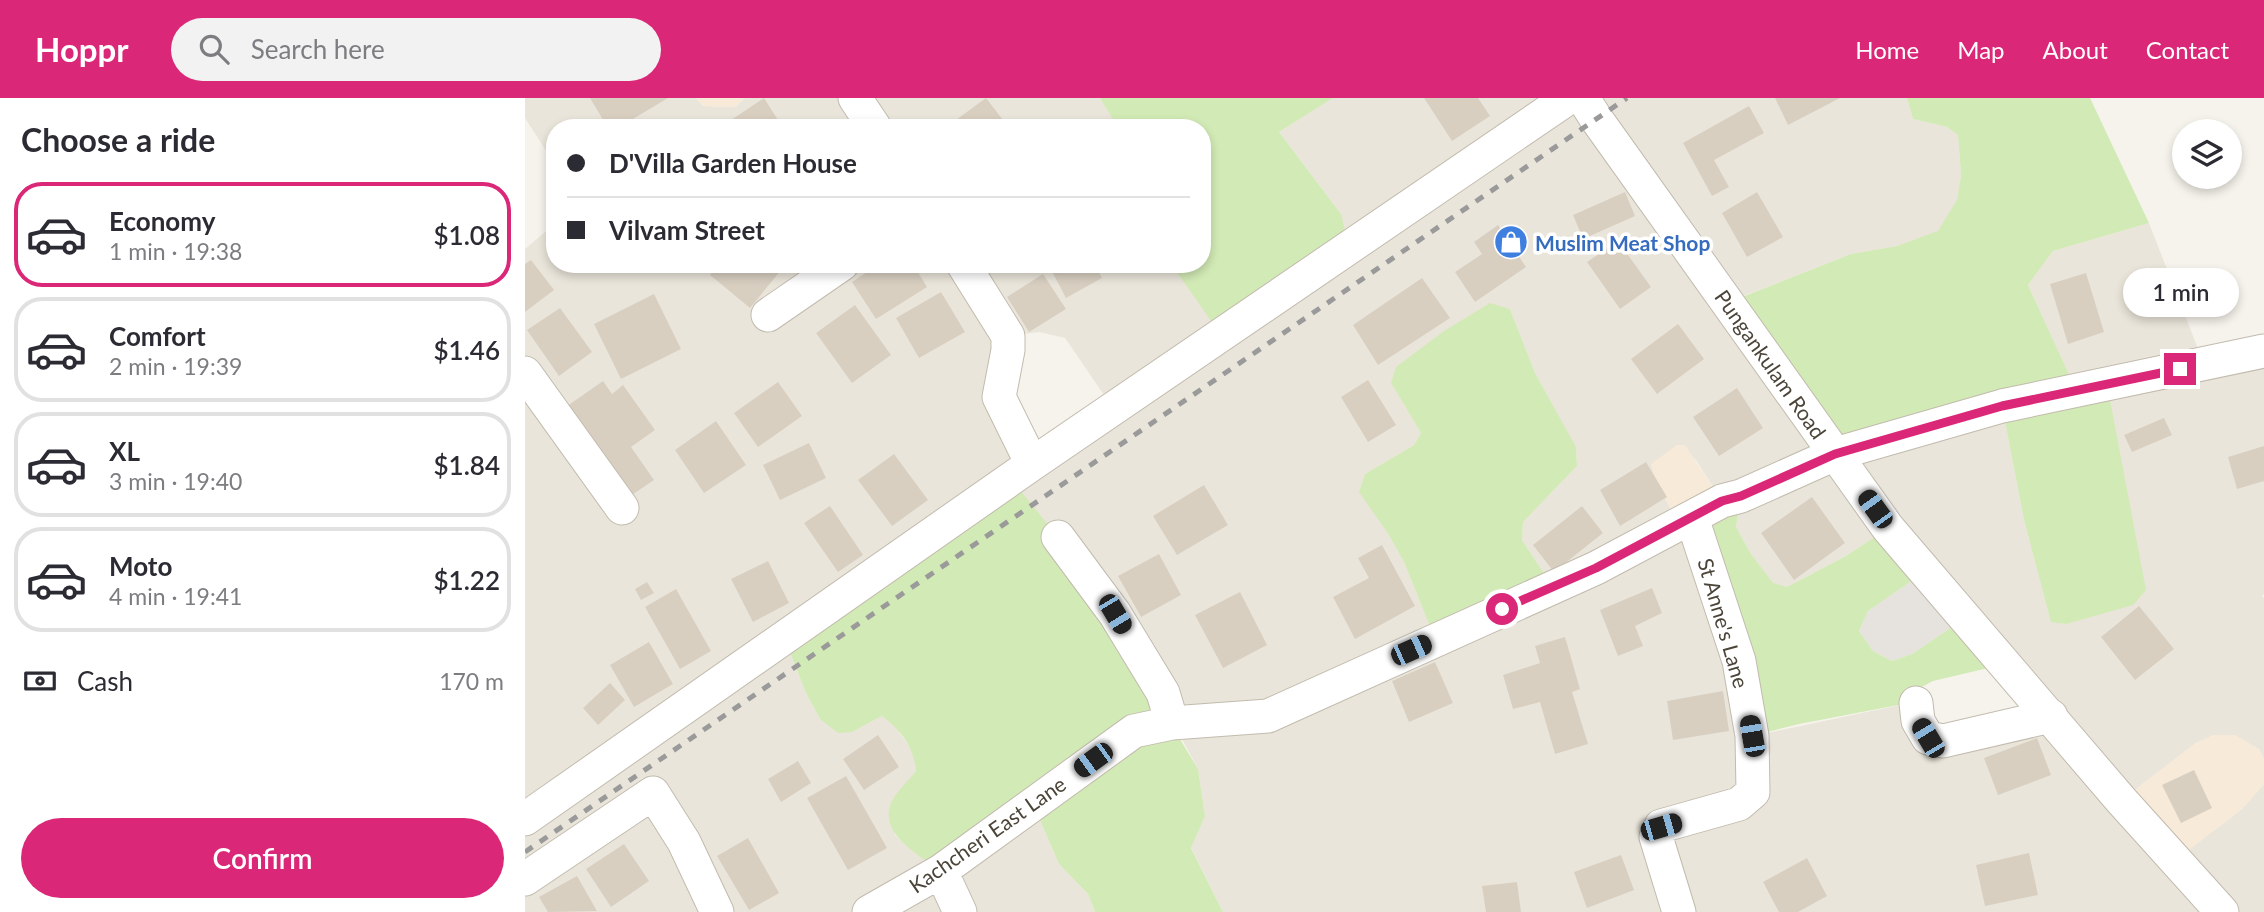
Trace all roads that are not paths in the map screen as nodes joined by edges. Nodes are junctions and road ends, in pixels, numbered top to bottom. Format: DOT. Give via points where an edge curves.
graph roads {
  1 [pos="855,98"];
  2 [pos="1568,98"];
  3 [pos="1583,98"];
  4 [pos="869,119"];
  5 [pos="829,273"];
  6 [pos="970,273"];
  7 [pos="768,315"];
  8 [pos="2264,351"];
  9 [pos="525,373"];
  10 [pos="1835,454"];
  11 [pos="1032,464"];
  12 [pos="622,509"];
  13 [pos="1692,518"];
  14 [pos="1058,537"];
  15 [pos="1916,703"];
  16 [pos="2051,716"];
  17 [pos="1171,723"];
  18 [pos="525,819"];
  19 [pos="941,871"];
  20 [pos="525,879"];
  21 [pos="717,912"];
  22 [pos="869,912"];
  23 [pos="960,912"];
  24 [pos="1679,912"];
  25 [pos="2222,912"];
  1 -- 4 [label="street"];
  2 -- 11 [label="street"];
  3 -- 10 [label="street, Pungankulam Road"];
  5 -- 7 [label="street"];
  6 -- 11 [label="street" via="1008,336 999,397"];
  8 -- 10 [label="street, Kachcheri East Lane" via="2002,406"];
  9 -- 12 [label="street"];
  10 -- 13 [label="street, Kachcheri East Lane"];
  10 -- 16 [label="street, Pungankulam Road" via="1888,528"];
  11 -- 18 [label="street"];
  13 -- 17 [label="street, Kachcheri East Lane" via="1596,568 1268,716"];
  13 -- 24 [label="street, St Anne's Lane" via="1739,661 1752,736 1753,792 1739,804 1661,827 1656,837"];
  14 -- 17 [label="street" via="1115,614 1163,693"];
  15 -- 16 [label="street" via="1918,720 1928,738 1943,741"];
  16 -- 25 [label="street, Pungankulam Road"];
  17 -- 19 [label="street, Kachcheri East Lane" via="1134,731"];
  19 -- 22 [label="street, Kachcheri East Lane"];
  19 -- 23 [label="street"];
  20 -- 21 [label="street" via="653,793 684,842"];
}
